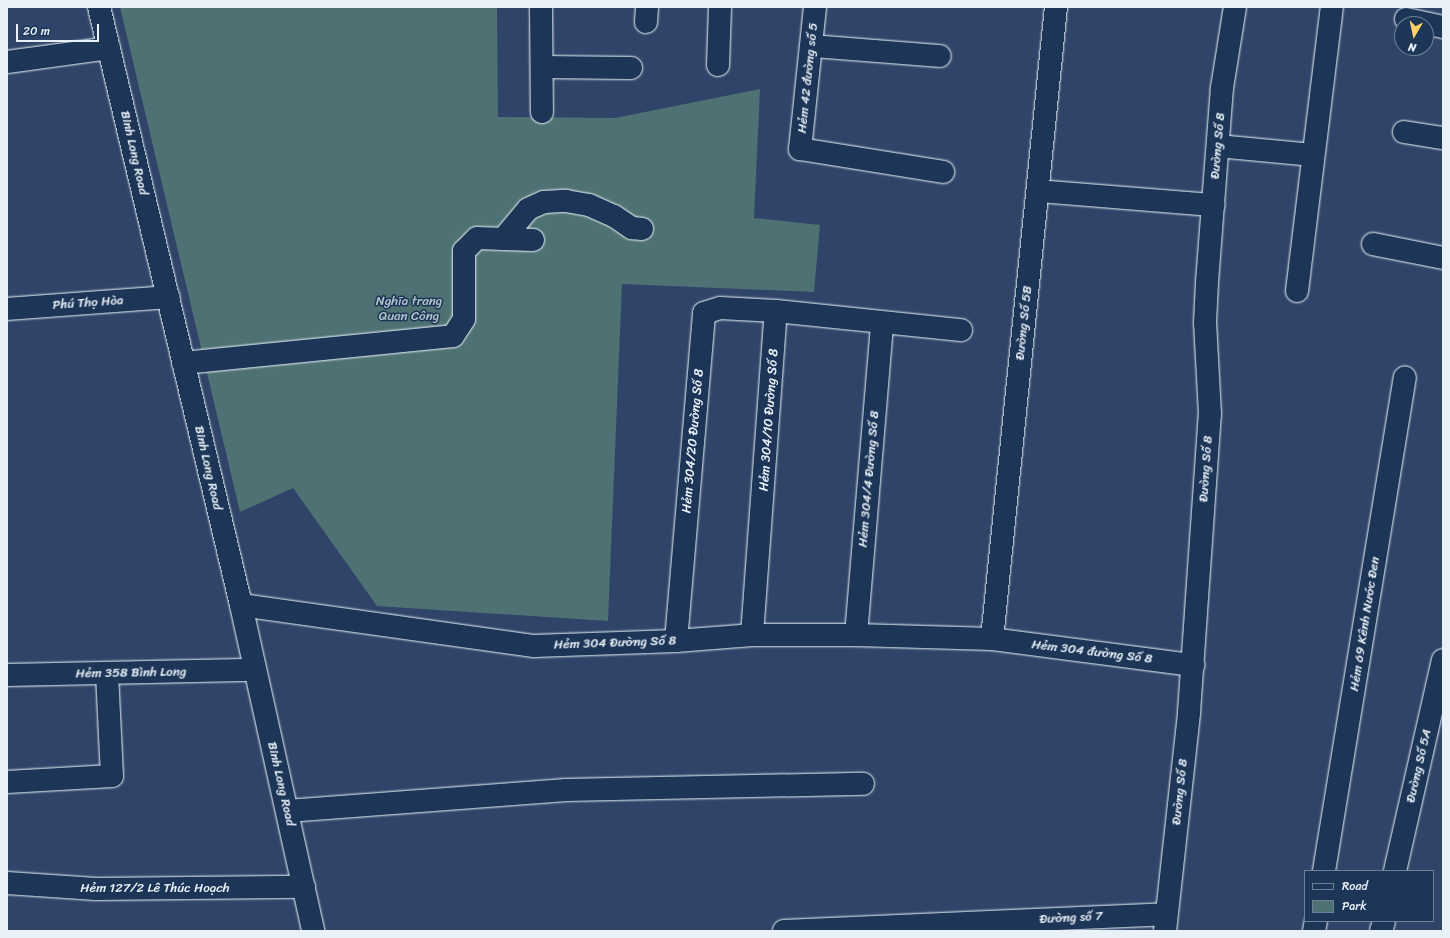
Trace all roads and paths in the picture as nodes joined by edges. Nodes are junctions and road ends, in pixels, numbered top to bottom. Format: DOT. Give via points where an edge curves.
graph roads {
  1 [pos="99,7"];
  2 [pos="541,7"];
  3 [pos="720,7"];
  4 [pos="816,7"];
  5 [pos="1056,7"];
  6 [pos="1235,7"];
  7 [pos="1332,7"];
  8 [pos="812,46"];
  9 [pos="109,48"];
  10 [pos="940,56"];
  11 [pos="7,62"];
  12 [pos="718,65"];
  13 [pos="542,67"];
  14 [pos="631,68"];
  15 [pos="542,112"];
  16 [pos="1404,132"];
  17 [pos="1443,138"];
  18 [pos="1218,146"];
  19 [pos="1313,155"];
  20 [pos="943,172"];
  21 [pos="1038,190"];
  22 [pos="1213,205"];
  23 [pos="642,229"];
  24 [pos="503,239"];
  25 [pos="533,240"];
  26 [pos="1373,244"];
  27 [pos="1443,258"];
  28 [pos="1297,291"];
  29 [pos="169,297"];
  30 [pos="7,309"];
  31 [pos="776,311"];
  32 [pos="882,323"];
  33 [pos="961,330"];
  34 [pos="183,364"];
  35 [pos="1405,378"];
  36 [pos="241,605"];
  37 [pos="752,635"];
  38 [pos="856,635"];
  39 [pos="992,639"];
  40 [pos="676,641"];
  41 [pos="1443,660"];
  42 [pos="1193,665"];
  43 [pos="256,670"];
  44 [pos="107,674"];
  45 [pos="7,675"];
  46 [pos="7,782"];
  47 [pos="863,784"];
  48 [pos="287,811"];
  49 [pos="1324,870"];
  50 [pos="1395,870"];
  51 [pos="7,883"];
  52 [pos="304,887"];
  53 [pos="1166,922"];
  54 [pos="313,931"];
  55 [pos="784,931"];
  1 -- 9 [label="street, Binh Long Road"];
  2 -- 13 [label="street"];
  3 -- 12 [label="street"];
  4 -- 8 [label="street, Hẻm 42 đường số 5"];
  5 -- 21 [label="street, Đường Số 5B"];
  6 -- 18 [label="street, Đường Số 8" via="1222,88"];
  7 -- 19 [label="street"];
  8 -- 10 [label="street"];
  8 -- 20 [label="street, Hẻm 42 đường số 5" via="800,149"];
  9 -- 11 [label="street"];
  9 -- 29 [label="street, Binh Long Road"];
  13 -- 14 [label="street"];
  13 -- 15 [label="street"];
  16 -- 17 [label="street"];
  18 -- 19 [label="street"];
  18 -- 22 [label="street, Đường Số 8"];
  19 -- 28 [label="street"];
  21 -- 22 [label="street"];
  21 -- 39 [label="street, Đường Số 5B"];
  22 -- 42 [label="street, Đường Số 8" via="1205,323 1210,414"];
  23 -- 24 [label="street" via="632,228 614,216 589,205 544,202 528,209"];
  24 -- 25 [label="street"];
  24 -- 34 [label="street" via="478,238 464,251 464,319 453,336"];
  26 -- 27 [label="street"];
  29 -- 30 [label="street, Phú Thọ Hòa"];
  29 -- 34 [label="street, Binh Long Road"];
  31 -- 32 [label="street"];
  31 -- 37 [label="street, Hẻm 304/10 Đường Số 8"];
  31 -- 40 [label="street, Hẻm 304/20 Đường Số 8" via="720,308 704,313"];
  32 -- 33 [label="street"];
  32 -- 38 [label="street, Hẻm 304/4 Đường Số 8"];
  34 -- 36 [label="street, Binh Long Road"];
  35 -- 49 [label="street, Hẻm 69 Kênh Nước Đen"];
  36 -- 40 [label="street, Hẻm 304 Đường Số 8" via="534,646"];
  36 -- 43 [label="street, Binh Long Road"];
  37 -- 38 [label="street, Hẻm 304 Đường Số 8"];
  37 -- 40 [label="street, Hẻm 304 Đường Số 8"];
  38 -- 39 [label="street, Hẻm 304 Đường Số 8"];
  39 -- 42 [label="street, Hẻm 304 đường Số 8"];
  41 -- 50 [label="street, Đường Số 5A"];
  42 -- 53 [label="street, Đường Số 8"];
  43 -- 44 [label="street, Hẻm 358 Bình Long"];
  43 -- 48 [label="street, Binh Long Road"];
  44 -- 45 [label="street, Hẻm 358 Bình Long"];
  44 -- 46 [label="street" via="112,776"];
  47 -- 48 [label="street" via="566,790"];
  48 -- 52 [label="street, Binh Long Road"];
  51 -- 52 [label="street, Hẻm 127/2 Lê Thúc Hoạch" via="96,889"];
  52 -- 54 [label="street, Binh Long Road"];
  53 -- 55 [label="street, Đường số 7"];
}
